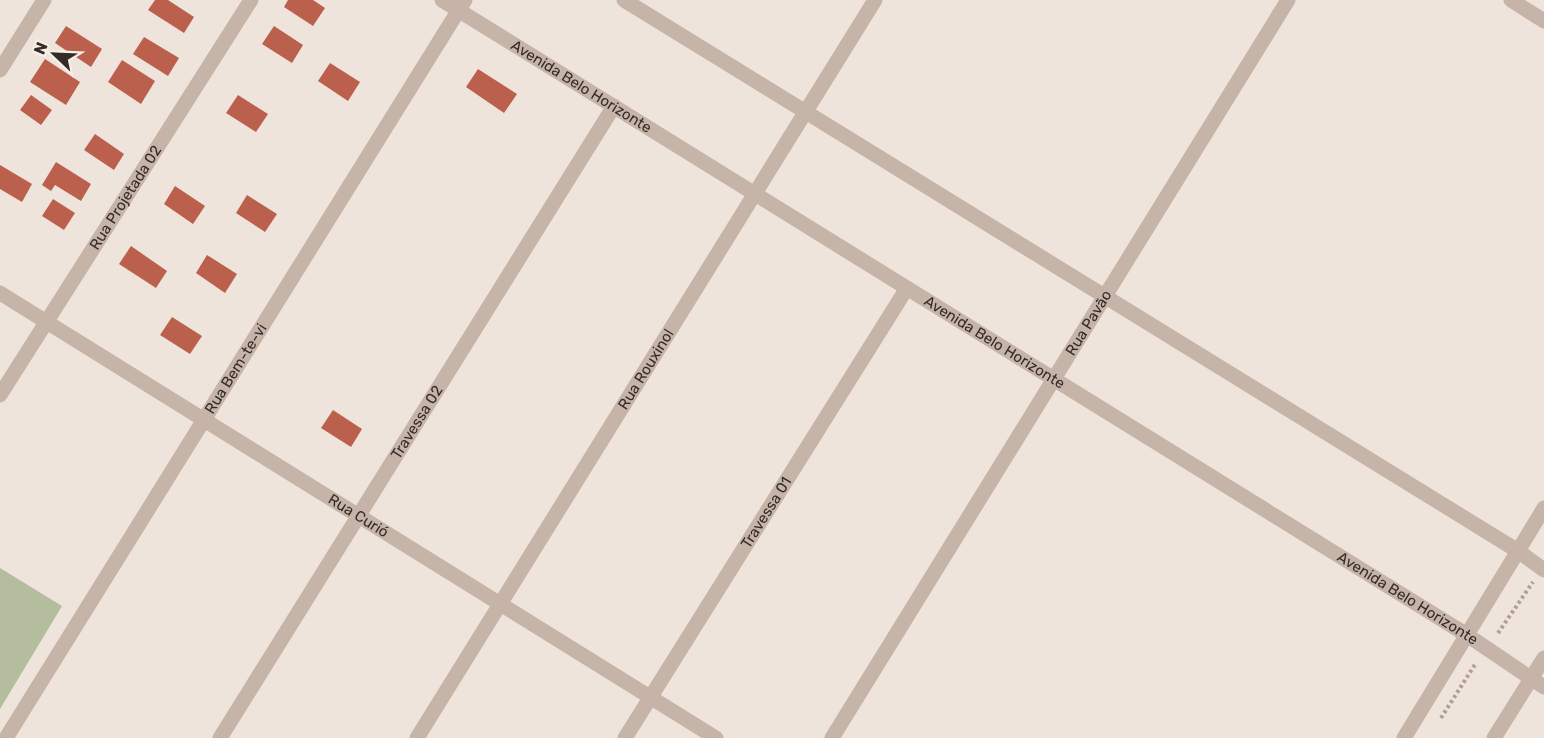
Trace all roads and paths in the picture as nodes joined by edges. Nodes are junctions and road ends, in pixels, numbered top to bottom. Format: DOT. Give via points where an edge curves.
graph roads {
  1 [pos="44,0"];
  2 [pos="251,0"];
  3 [pos="442,0"];
  4 [pos="624,0"];
  5 [pos="875,0"];
  6 [pos="1288,0"];
  7 [pos="1511,0"];
  8 [pos="462,5"];
  9 [pos="1544,21"];
  10 [pos="0,70"];
  11 [pos="614,106"];
  12 [pos="805,112"];
  13 [pos="755,193"];
  14 [pos="907,288"];
  15 [pos="0,292"];
  16 [pos="1104,297"];
  17 [pos="46,321"];
  18 [pos="1054,379"];
  19 [pos="0,395"];
  20 [pos="204,420"];
  21 [pos="1544,508"];
  22 [pos="358,516"];
  23 [pos="1518,551"];
  24 [pos="1544,570"];
  25 [pos="500,604"];
  26 [pos="1467,635"];
  27 [pos="1544,658"];
  28 [pos="1538,683"];
  29 [pos="651,698"];
  30 [pos="6,738"];
  31 [pos="220,738"];
  32 [pos="417,738"];
  33 [pos="625,738"];
  34 [pos="716,738"];
  35 [pos="832,738"];
  36 [pos="1404,738"];
  37 [pos="1494,738"];
  1 -- 10 [label="street"];
  2 -- 17 [label="street, Rua Projetada 02"];
  3 -- 8 [label="street, Avenida Belo Horizonte"];
  4 -- 12 [label="street"];
  5 -- 12 [label="street, Rua Rouxinol"];
  6 -- 16 [label="street, Rua Pavão"];
  7 -- 9 [label="street"];
  8 -- 11 [label="street, Avenida Belo Horizonte"];
  8 -- 20 [label="street, Rua Bem-te-vi"];
  11 -- 13 [label="street, Avenida Belo Horizonte"];
  11 -- 22 [label="street, Travessa 02"];
  12 -- 13 [label="street, Rua Rouxinol"];
  12 -- 16 [label="street"];
  13 -- 14 [label="street, Avenida Belo Horizonte"];
  13 -- 25 [label="street, Rua Rouxinol"];
  14 -- 18 [label="street, Avenida Belo Horizonte"];
  14 -- 29 [label="street, Travessa 01"];
  15 -- 17 [label="street, Rua Curió"];
  16 -- 18 [label="street, Rua Pavão"];
  16 -- 23 [label="street"];
  17 -- 19 [label="street, Rua Projetada 02"];
  17 -- 20 [label="street, Rua Curió"];
  18 -- 26 [label="street, Avenida Belo Horizonte"];
  18 -- 35 [label="street, Rua Pavão"];
  20 -- 22 [label="street, Rua Curió"];
  20 -- 30 [label="street, Rua Bem-te-vi"];
  21 -- 23 [label="street"];
  22 -- 25 [label="street, Rua Curió"];
  22 -- 31 [label="street, Travessa 02"];
  23 -- 24 [label="street"];
  23 -- 26 [label="street"];
  25 -- 29 [label="street, Rua Curió"];
  25 -- 32 [label="street, Rua Rouxinol"];
  26 -- 28 [label="street, Avenida Belo Horizonte"];
  26 -- 36 [label="street"];
  27 -- 28 [label="street"];
  28 -- 37 [label="street"];
  29 -- 33 [label="street, Travessa 01"];
  29 -- 34 [label="street, Rua Curió"];
}
